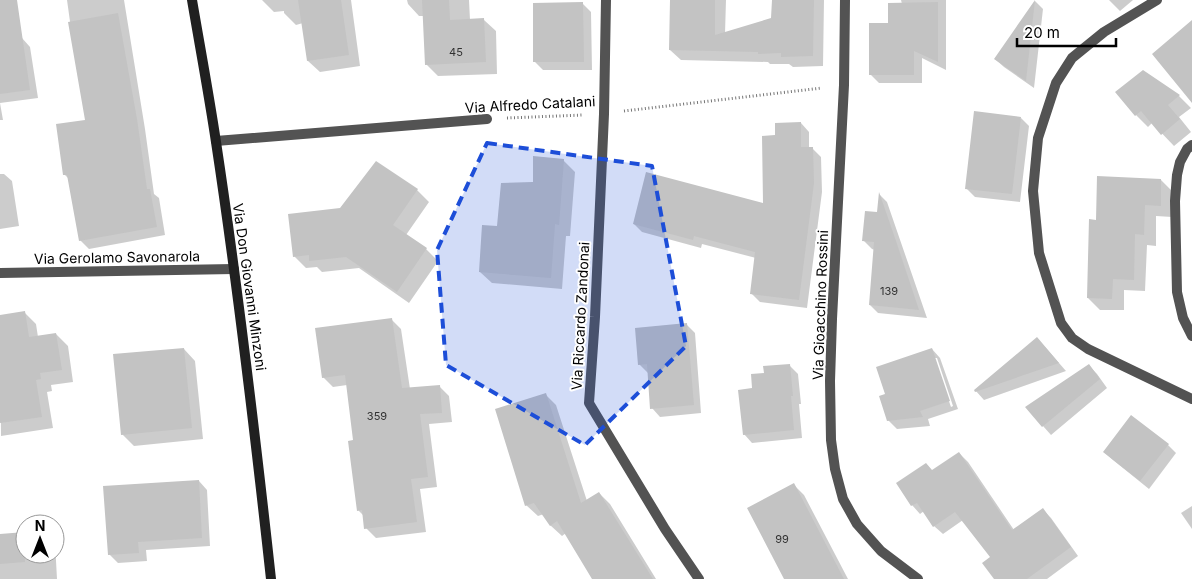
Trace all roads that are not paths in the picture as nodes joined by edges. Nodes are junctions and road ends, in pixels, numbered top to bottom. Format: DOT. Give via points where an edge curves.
graph roads {
  1 [pos="192,0"];
  2 [pos="606,0"];
  3 [pos="844,0"];
  4 [pos="1157,0"];
  5 [pos="487,119"];
  6 [pos="216,141"];
  7 [pos="1192,145"];
  8 [pos="234,269"];
  9 [pos="0,273"];
  10 [pos="1192,336"];
  11 [pos="1192,399"];
  12 [pos="271,579"];
  13 [pos="699,579"];
  14 [pos="918,579"];
  1 -- 6 [label="street, Via Don Giovanni Minzoni"];
  2 -- 13 [label="street, Via Riccardo Zandonai" via="604,114 590,403 665,529"];
  3 -- 14 [label="street, Via Gioacchino Rossini" via="844,85 830,381 831,440 843,499 857,524 881,551"];
  4 -- 11 [label="street" via="1104,32 1072,58 1056,83 1038,138 1033,191 1039,253 1060,322 1072,338 1088,350"];
  5 -- 6 [label="street, Via Alfredo Catalani"];
  6 -- 8 [label="street, Via Don Giovanni Minzoni"];
  7 -- 10 [label="street" via="1180,162 1175,201 1177,292 1183,318"];
  8 -- 9 [label="street, Via Gerolamo Savonarola"];
  8 -- 12 [label="street, Via Don Giovanni Minzoni"];
}
